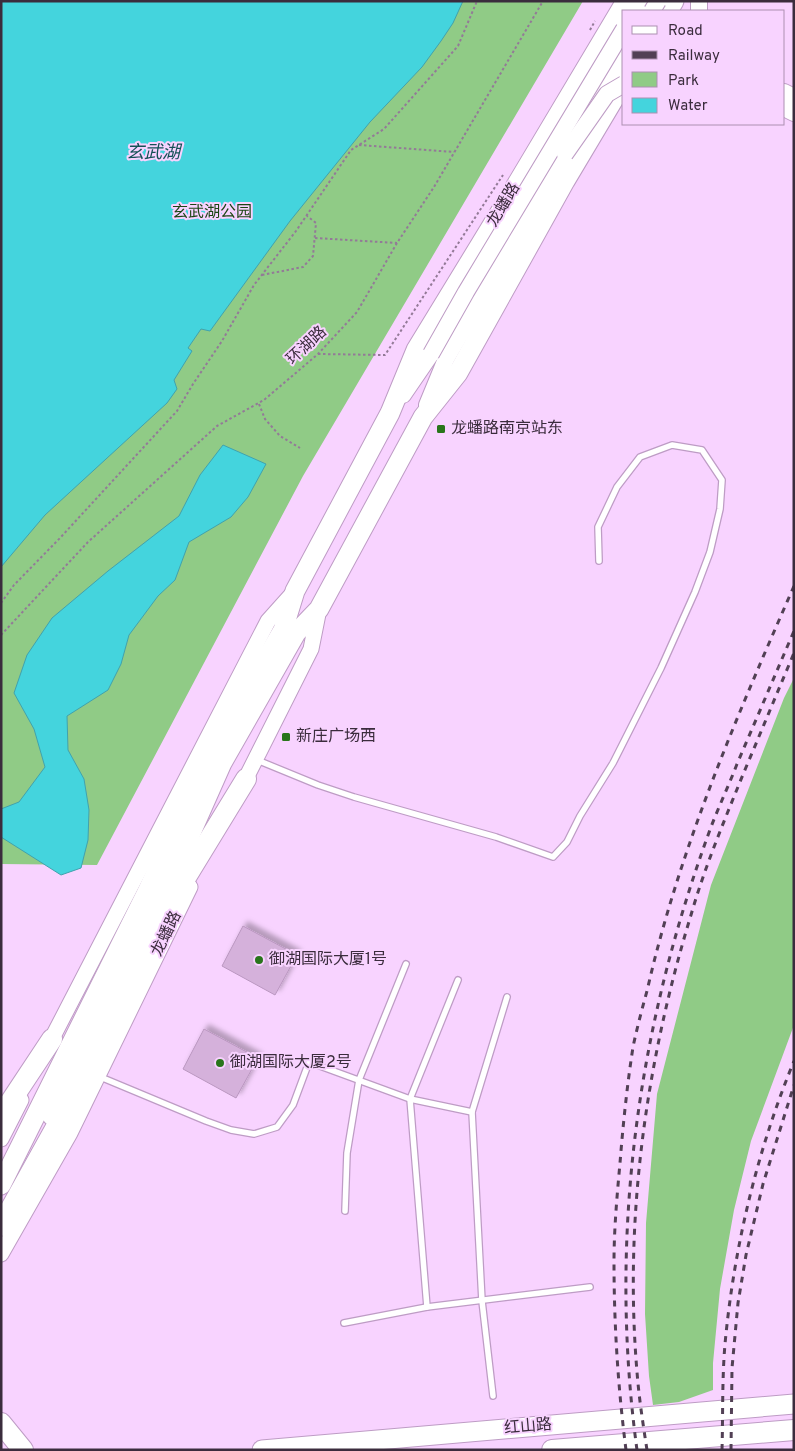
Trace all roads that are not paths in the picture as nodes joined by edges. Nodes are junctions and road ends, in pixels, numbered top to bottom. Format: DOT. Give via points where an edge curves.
graph roads {
  1 [pos="626,1"];
  2 [pos="622,32"];
  3 [pos="622,60"];
  4 [pos="622,84"];
  5 [pos="622,86"];
  6 [pos="564,154"];
  7 [pos="439,356"];
  8 [pos="390,413"];
  9 [pos="423,417"];
  10 [pos="599,561"];
  11 [pos="295,591"];
  12 [pos="319,609"];
  13 [pos="290,632"];
  14 [pos="256,760"];
  15 [pos="246,779"];
  16 [pos="406,964"];
  17 [pos="458,980"];
  18 [pos="507,997"];
  19 [pos="52,1039"];
  20 [pos="98,1076"];
  21 [pos="359,1080"];
  22 [pos="410,1099"];
  23 [pos="472,1112"];
  24 [pos="1,1116"];
  25 [pos="1,1139"];
  26 [pos="1,1185"];
  27 [pos="345,1211"];
  28 [pos="1,1218"];
  29 [pos="1,1226"];
  30 [pos="1,1254"];
  31 [pos="590,1287"];
  32 [pos="482,1300"];
  33 [pos="427,1307"];
  34 [pos="344,1323"];
  35 [pos="493,1396"];
  36 [pos="794,1404"];
  37 [pos="1,1423"];
  38 [pos="794,1430"];
  39 [pos="1,1435"];
  40 [pos="22,1450"];
  41 [pos="262,1450"];
  42 [pos="552,1450"];
  1 -- 8 [label="main road, 龙蟠路" via="416,350"];
  2 -- 7 [label="main road, 龙蟠路, bridge" via="496,241"];
  3 -- 6 [label="main road, 龙蟠路, bridge"];
  4 -- 6 [label="main road, bridge" via="607,94"];
  5 -- 9 [label="main road, 龙蟠路" via="458,373"];
  6 -- 7 [label="main road, 龙蟠路"];
  7 -- 8 [label="main road, 龙蟠路"];
  7 -- 9 [label="main road, 龙蟠路"];
  8 -- 11 [label="main road, 龙蟠路"];
  9 -- 12 [label="main road, 龙蟠路"];
  10 -- 14 [label="lane" via="598,527 617,487 640,457 672,445 702,450 722,480 720,509 707,560 661,668 613,763 567,842 553,857 496,837 336,791"];
  11 -- 13 [label="main road, 龙蟠路"];
  11 -- 19 [label="street, 龙蟠路" via="268,621"];
  12 -- 13 [label="main road, 龙蟠路"];
  12 -- 14 [label="street, 龙蟠路" via="310,649"];
  13 -- 26 [label="main road, 龙蟠路" via="210,756 148,890"];
  13 -- 28 [label="main road, 龙蟠路" via="222,763 179,860"];
  14 -- 15 [label="street, 龙蟠路"];
  15 -- 20 [label="street, 龙蟠路"];
  15 -- 29 [label="highway" via="166,910 91,1064"];
  16 -- 21 [label="lane"];
  17 -- 22 [label="lane"];
  18 -- 23 [label="lane"];
  19 -- 24 [label="highway"];
  19 -- 25 [label="street, 龙蟠路"];
  20 -- 21 [label="lane" via="206,1121 254,1134 277,1127 293,1105 309,1062"];
  20 -- 30 [label="street, 龙蟠路" via="70,1133"];
  21 -- 22 [label="lane"];
  21 -- 27 [label="lane" via="347,1153"];
  22 -- 23 [label="lane"];
  22 -- 33 [label="lane"];
  23 -- 32 [label="lane"];
  31 -- 32 [label="lane"];
  32 -- 33 [label="lane"];
  32 -- 35 [label="lane"];
  33 -- 34 [label="lane"];
  36 -- 41 [label="main road, 红山路"];
  37 -- 40 [label="highway"];
  38 -- 42 [label="highway"];
  39 -- 40 [label="highway"];
}
